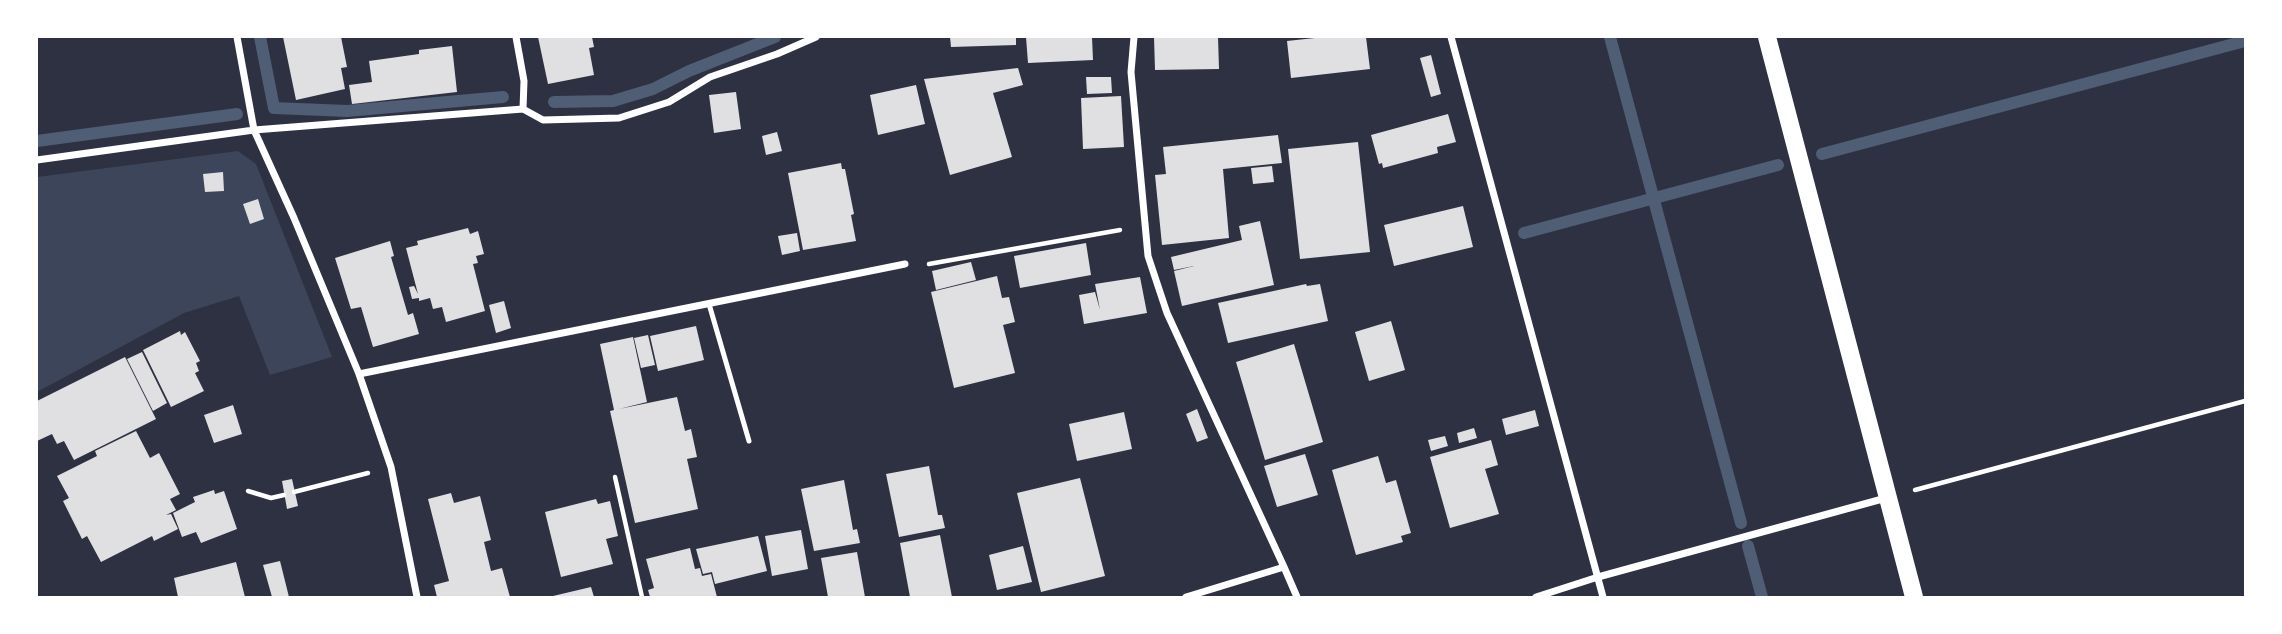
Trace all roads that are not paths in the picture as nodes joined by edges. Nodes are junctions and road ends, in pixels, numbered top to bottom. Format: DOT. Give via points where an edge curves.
graph roads {
  1 [pos="237,37"];
  2 [pos="516,37"];
  3 [pos="816,37"];
  4 [pos="1134,37"];
  5 [pos="1451,37"];
  6 [pos="1767,37"];
  7 [pos="523,109"];
  8 [pos="254,130"];
  9 [pos="37,160"];
  10 [pos="905,264"];
  11 [pos="709,304"];
  12 [pos="359,374"];
  13 [pos="749,441"];
  14 [pos="1887,497"];
  15 [pos="1284,567"];
  16 [pos="1598,577"];
  17 [pos="417,597"];
  18 [pos="1186,597"];
  19 [pos="1297,597"];
  20 [pos="1536,597"];
  21 [pos="1603,597"];
  22 [pos="1914,597"];
  1 -- 8 [label="street"];
  2 -- 7 [label="street" via="524,80"];
  3 -- 7 [label="street" via="710,77 668,102 619,118 543,120"];
  4 -- 15 [label="street" via="1131,72 1148,256 1167,313"];
  5 -- 16 [label="street"];
  6 -- 14 [label="main road"];
  7 -- 8 [label="street"];
  8 -- 9 [label="street"];
  8 -- 12 [label="street"];
  10 -- 11 [label="street"];
  11 -- 12 [label="street"];
  11 -- 13 [label="lane"];
  12 -- 17 [label="street" via="391,467"];
  14 -- 16 [label="street"];
  14 -- 22 [label="main road"];
  15 -- 18 [label="street"];
  15 -- 19 [label="street"];
  16 -- 20 [label="street"];
  16 -- 21 [label="street"];
}
